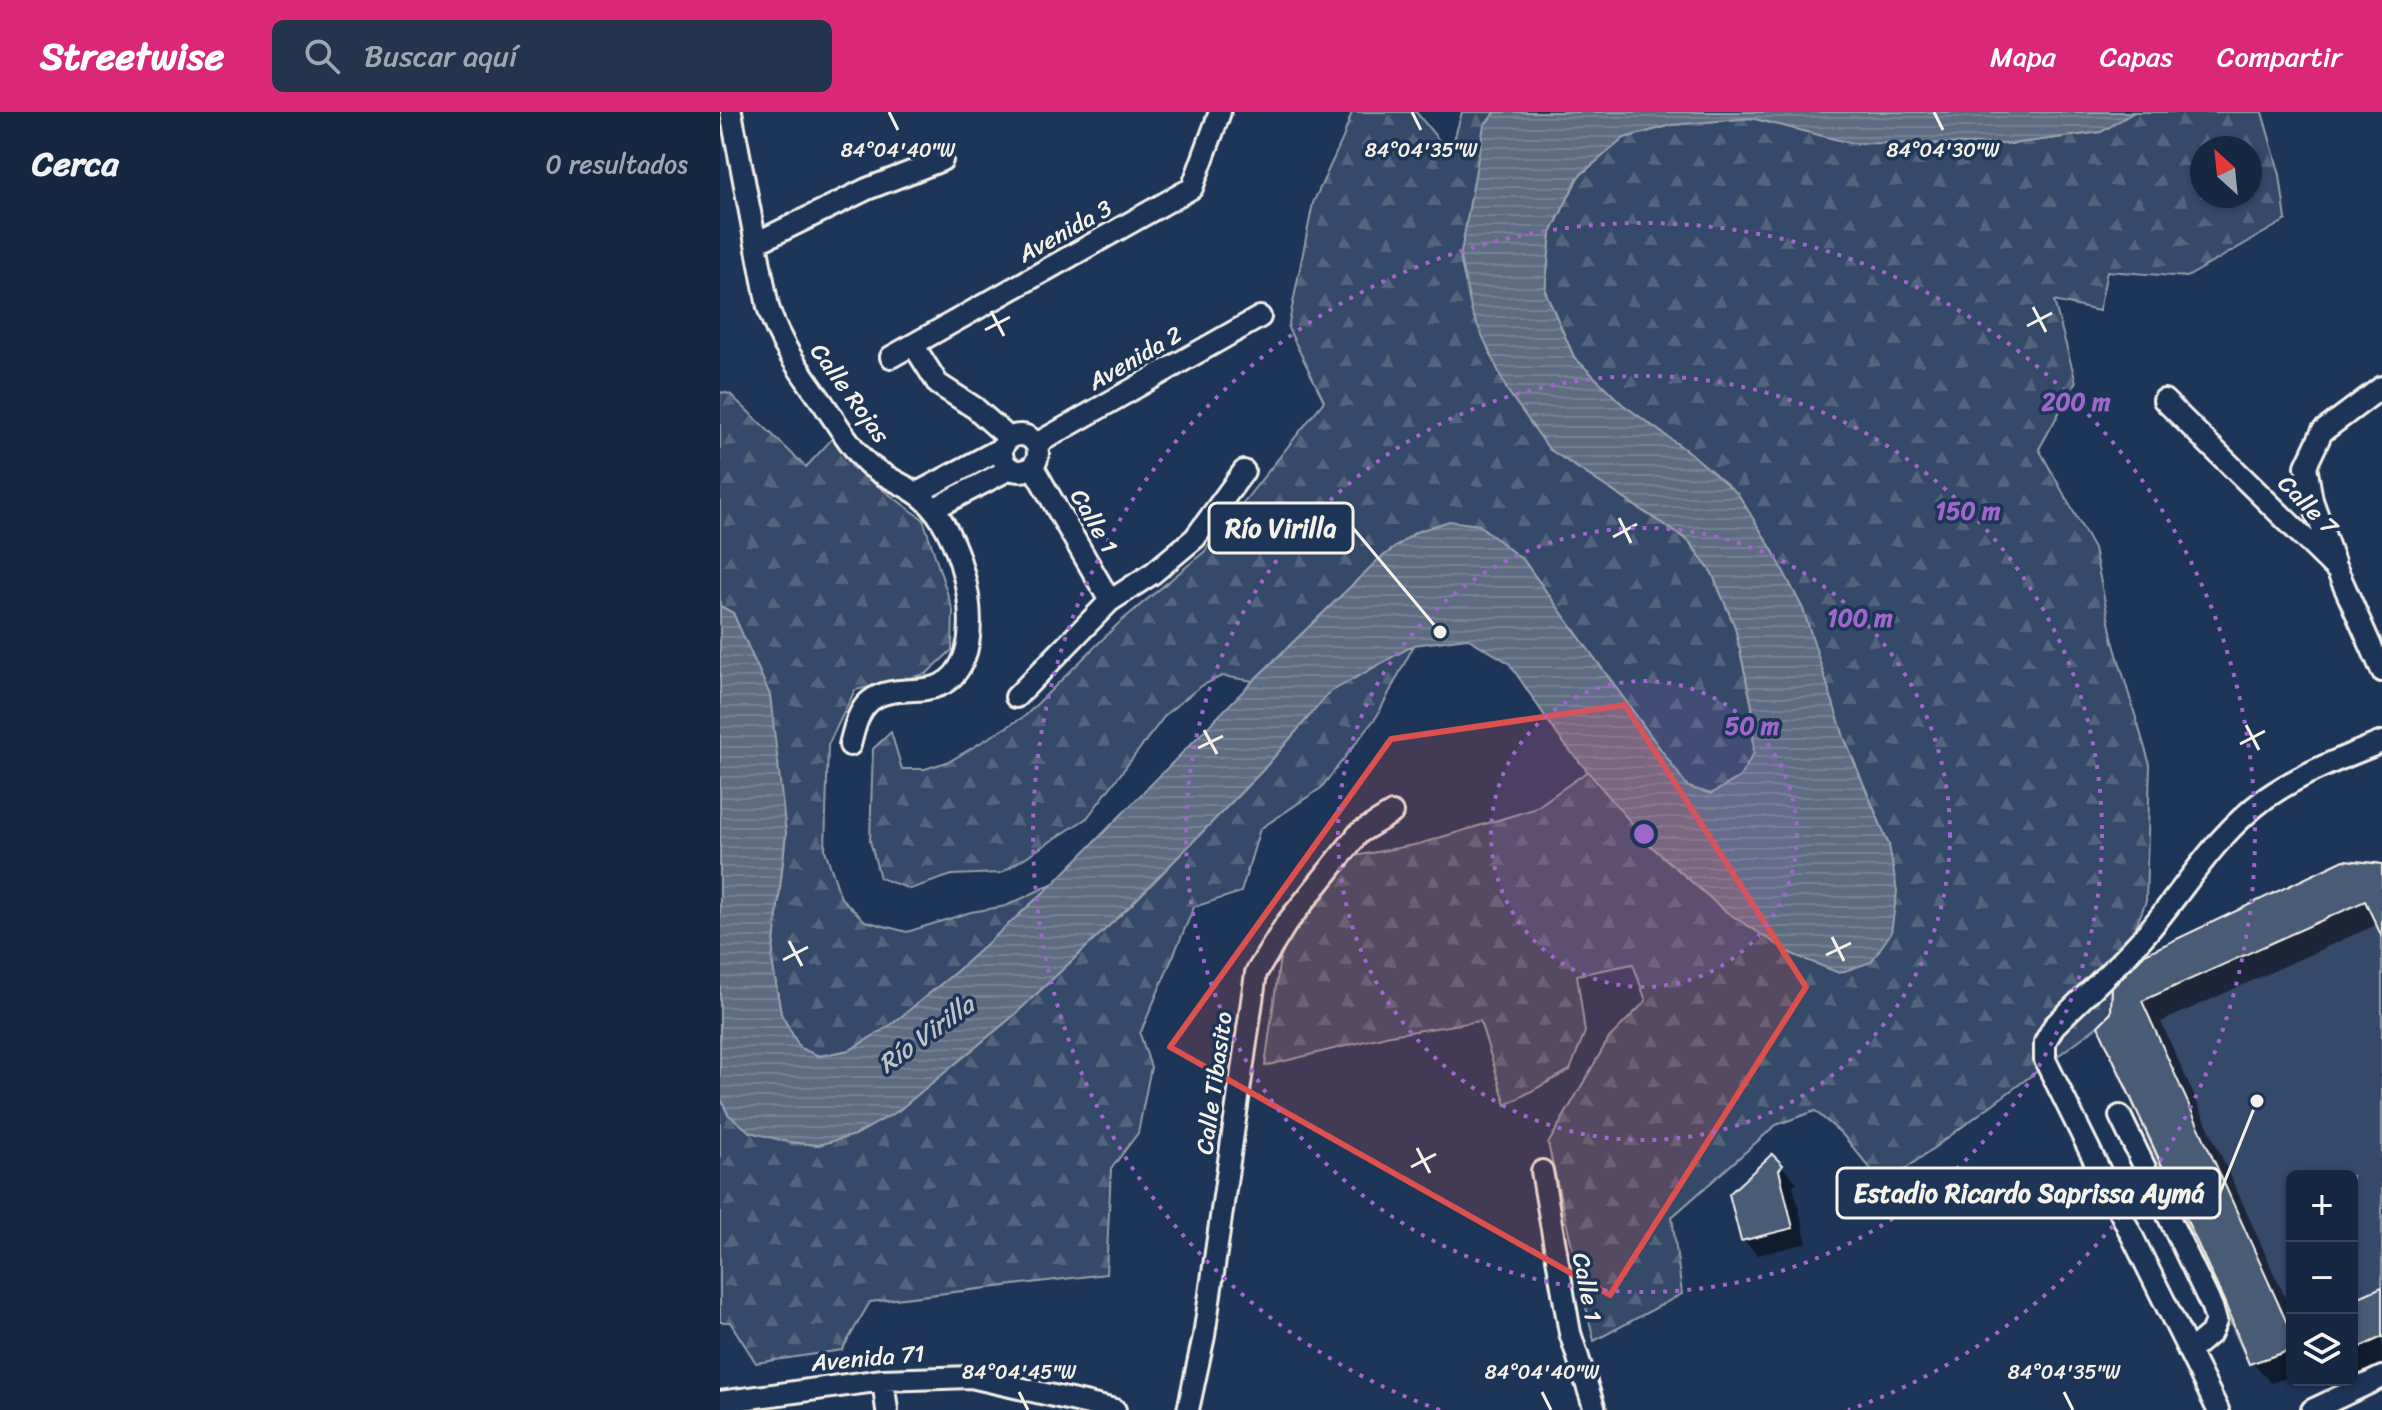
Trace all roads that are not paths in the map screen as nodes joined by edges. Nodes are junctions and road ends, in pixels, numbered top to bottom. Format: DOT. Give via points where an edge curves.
graph roads {
  1 [pos="731,112"];
  2 [pos="1220,112"];
  3 [pos="942,160"];
  4 [pos="756,243"];
  5 [pos="1260,317"];
  6 [pos="914,346"];
  7 [pos="891,357"];
  8 [pos="2382,387"];
  9 [pos="2164,400"];
  10 [pos="1006,443"];
  11 [pos="1036,444"];
  12 [pos="1033,467"];
  13 [pos="1010,469"];
  14 [pos="1244,471"];
  15 [pos="917,493"];
  16 [pos="933,509"];
  17 [pos="2337,570"];
  18 [pos="1110,601"];
  19 [pos="2382,671"];
  20 [pos="1016,697"];
  21 [pos="2382,742"];
  22 [pos="850,745"];
  23 [pos="1392,813"];
  24 [pos="2120,1116"];
  25 [pos="1542,1171"];
  26 [pos="2189,1352"];
  27 [pos="2382,1377"];
  28 [pos="883,1380"];
  29 [pos="720,1402"];
  30 [pos="887,1410"];
  31 [pos="1115,1410"];
  32 [pos="1188,1410"];
  33 [pos="1595,1410"];
  34 [pos="2218,1410"];
  35 [pos="2312,1410"];
  1 -- 4 [label="street, Calle Rojas"];
  2 -- 6 [label="street, Avenida 3" via="1192,188"];
  3 -- 4 [label="street" via="867,189"];
  4 -- 15 [label="street, Calle Rojas" via="768,307 790,356 866,463"];
  5 -- 11 [label="street, Avenida 2"];
  6 -- 7 [label="street, Avenida 3"];
  6 -- 10 [label="street" via="938,384 975,408"];
  8 -- 17 [label="street" via="2322,432 2306,466"];
  9 -- 17 [label="street, Calle 7"];
  10 -- 11 [label="street" via="1021,435"];
  10 -- 13 [label="street" via="1003,460"];
  10 -- 15 [label="street"];
  11 -- 12 [label="street"];
  12 -- 13 [label="street"];
  12 -- 18 [label="street, Calle 1"];
  13 -- 16 [label="street"];
  14 -- 18 [label="street" via="1195,538"];
  15 -- 16 [label="street, Calle Rojas"];
  16 -- 22 [label="street, Calle Rojas" via="963,570 970,627 965,657 938,687 870,701 856,722"];
  17 -- 19 [label="street, Calle 7"];
  18 -- 20 [label="street"];
  21 -- 26 [label="street" via="2313,769 2246,814 2204,858 2143,938 2054,1026 2045,1042 2045,1060"];
  23 -- 32 [label="street, Calle Tibasito" via="1359,833 1286,924 1256,973 1204,1336"];
  24 -- 26 [label="street" via="2212,1307 2216,1321 2211,1333"];
  25 -- 33 [label="street, Calle 1" via="1570,1333"];
  26 -- 34 [label="street"];
  27 -- 35 [label="street"];
  28 -- 29 [label="street, Avenida 71"];
  28 -- 30 [label="street"];
  28 -- 31 [label="street, Avenida 71" via="971,1377"];
}
